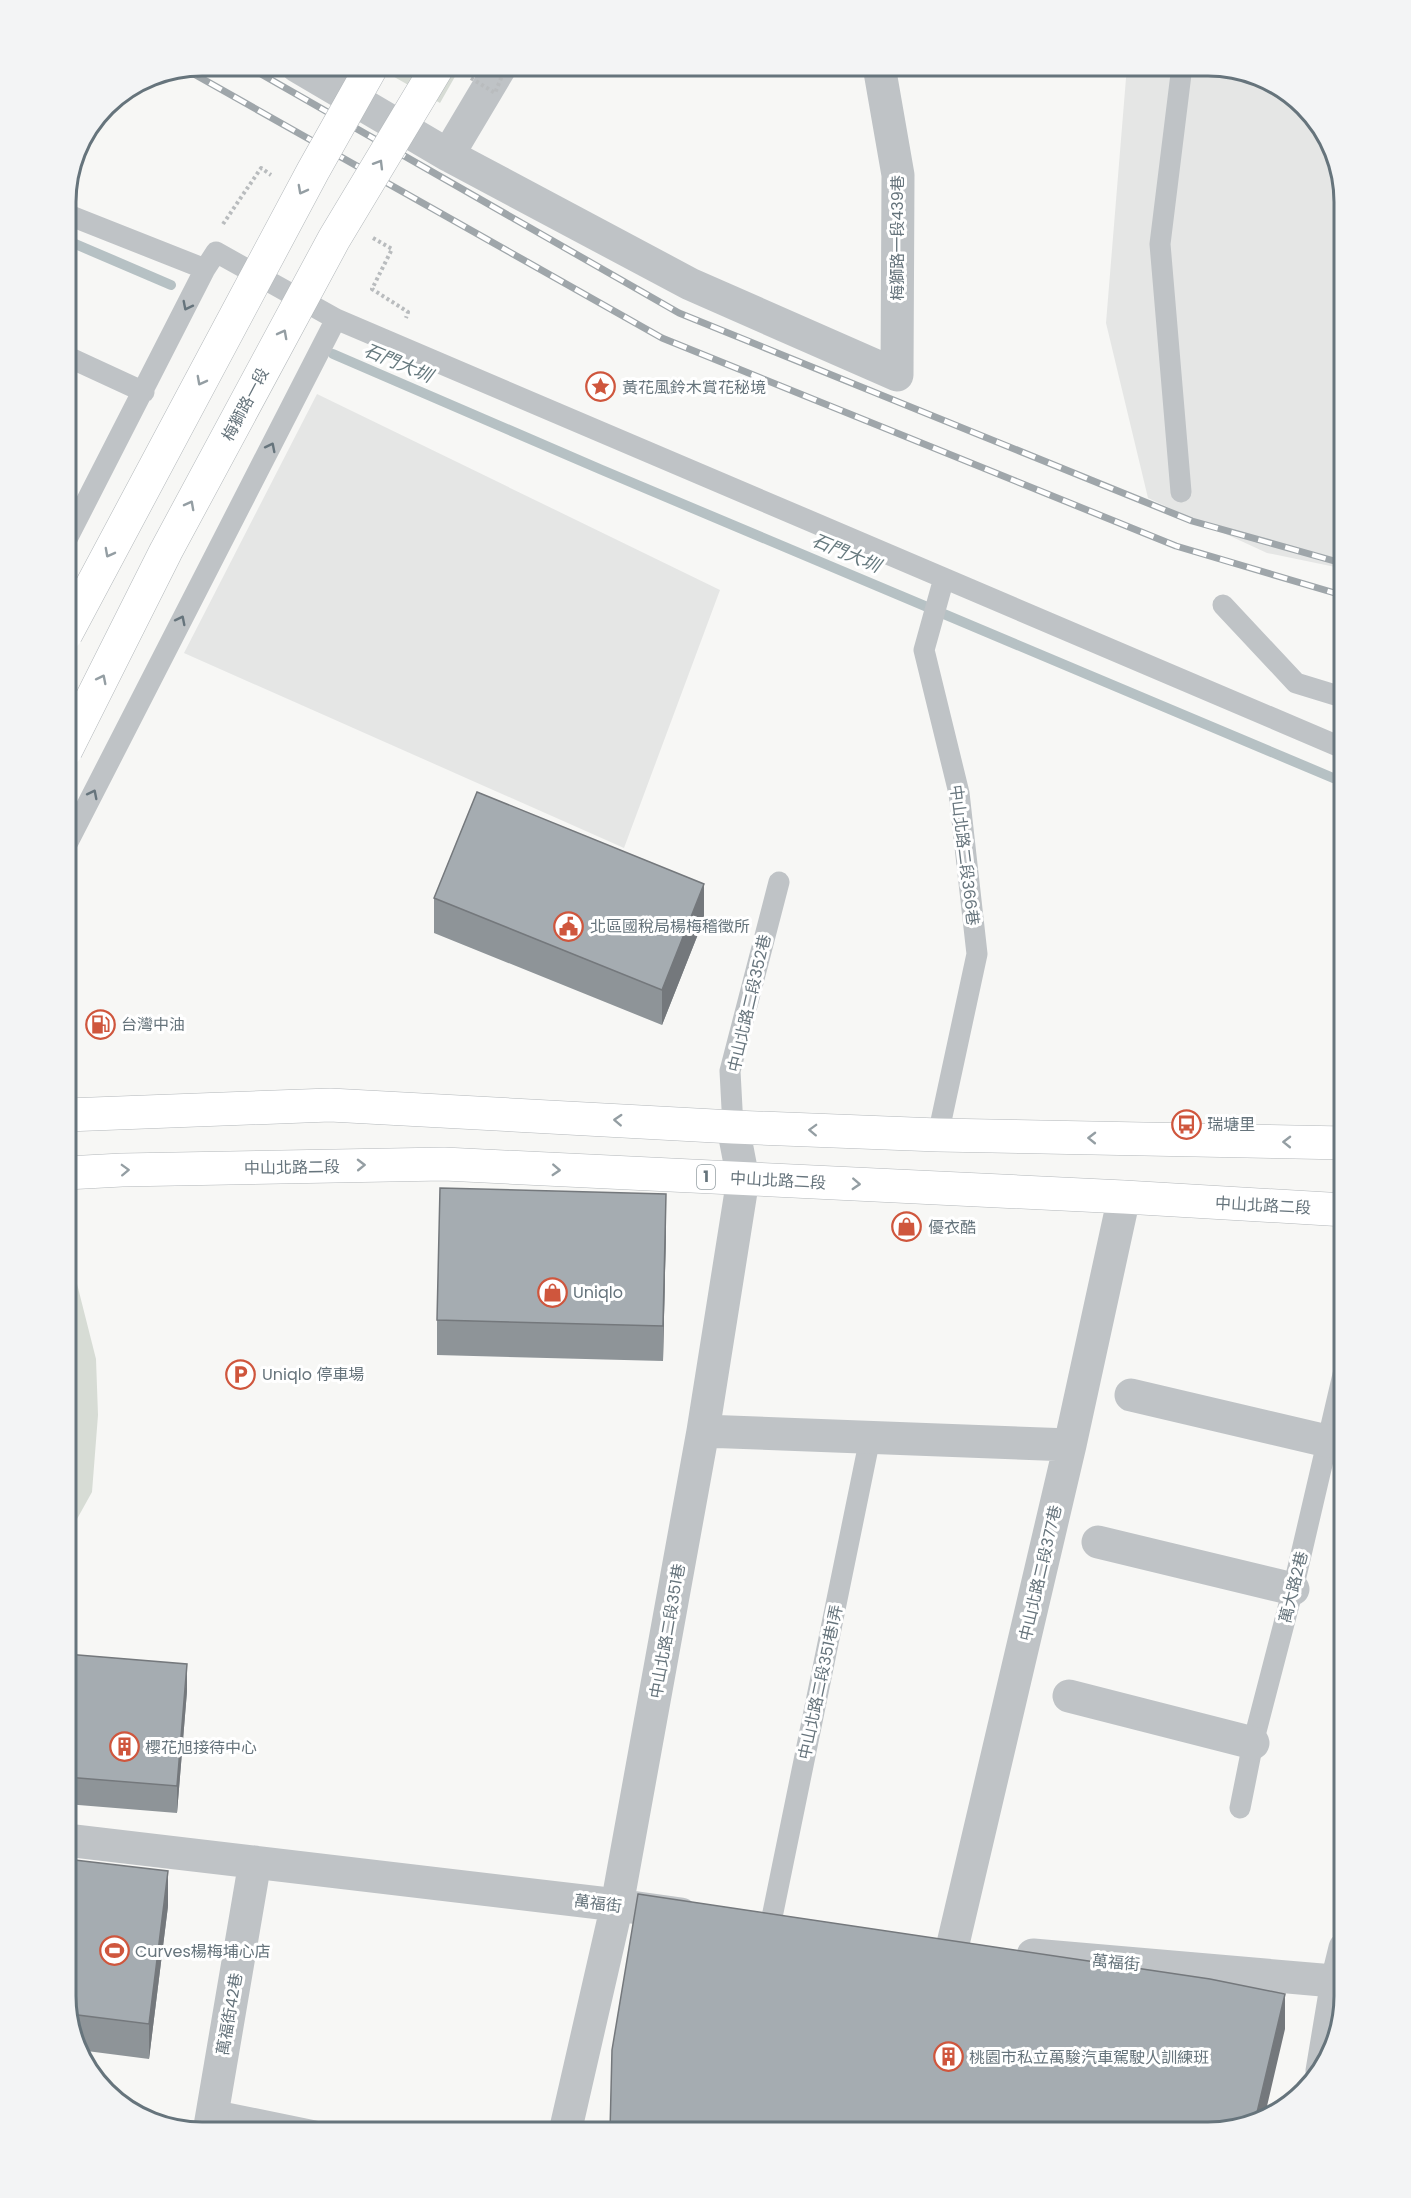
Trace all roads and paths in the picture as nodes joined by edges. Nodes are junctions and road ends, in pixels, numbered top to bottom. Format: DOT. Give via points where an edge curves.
graph roads {
  1 [pos="322,77"];
  2 [pos="366,77"];
  3 [pos="449,77"];
  4 [pos="464,77"];
  5 [pos="494,77"];
  6 [pos="502,77"];
  7 [pos="881,77"];
  8 [pos="1181,77"];
  9 [pos="448,155"];
  10 [pos="280,182"];
  11 [pos="77,218"];
  12 [pos="217,232"];
  13 [pos="372,237"];
  14 [pos="205,269"];
  15 [pos="336,319"];
  16 [pos="396,344"];
  17 [pos="77,361"];
  18 [pos="144,392"];
  19 [pos="1181,492"];
  20 [pos="77,520"];
  21 [pos="942,585"];
  22 [pos="1222,605"];
  23 [pos="77,614"];
  24 [pos="1334,695"];
  25 [pos="77,729"];
  26 [pos="1334,744"];
  27 [pos="77,825"];
  28 [pos="779,882"];
  29 [pos="76,1115"];
  30 [pos="733,1127"];
  31 [pos="938,1135"];
  32 [pos="1334,1143"];
  33 [pos="76,1172"];
  34 [pos="743,1179"];
  35 [pos="1124,1197"];
  36 [pos="1334,1209"];
  37 [pos="1131,1395"];
  38 [pos="1334,1412"];
  39 [pos="703,1431"];
  40 [pos="870,1437"];
  41 [pos="1327,1441"];
  42 [pos="1071,1445"];
  43 [pos="1098,1542"];
  44 [pos="1293,1589"];
  45 [pos="1069,1696"];
  46 [pos="1253,1743"];
  47 [pos="1239,1808"];
  48 [pos="76,1841"];
  49 [pos="255,1862"];
  50 [pos="617,1905"];
  51 [pos="711,1918"];
  52 [pos="758,1925"];
  53 [pos="804,1931"];
  54 [pos="918,1944"];
  55 [pos="952,1948"];
  56 [pos="1334,1981"];
  57 [pos="211,2121"];
  58 [pos="567,2121"];
  1 -- 9 [label="street"];
  2 -- 23 [label="main road, one-way, bridge"];
  25 -- 3 [label="main road, 梅獅路一段, one-way, bridge" via="166,551 328,249"];
  4 -- 6 [label="path, bridge" via="495,93"];
  5 -- 9 [label="street"];
  7 -- 9 [label="street, 梅獅路一段439巷" via="898,175 897,375 690,284"];
  8 -- 19 [label="lane" via="1160,244"];
  10 -- 12 [label="path" via="261,168"];
  11 -- 14 [label="lane"];
  13 -- 16 [label="path" via="392,249 372,289 408,312"];
  14 -- 15 [label="lane" via="216,252"];
  14 -- 18 [label="lane, one-way"];
  15 -- 16 [label="lane"];
  27 -- 15 [label="lane, one-way"];
  16 -- 21 [label="lane"];
  17 -- 18 [label="lane"];
  18 -- 20 [label="lane"];
  21 -- 26 [label="lane"];
  21 -- 31 [label="lane, 中山北路二段366巷" via="924,650 959,793 977,954"];
  22 -- 24 [label="lane" via="1296,683"];
  28 -- 30 [label="lane, 中山北路二段352巷" via="730,1071"];
  30 -- 29 [label="main road, one-way" via="330,1105"];
  31 -- 30 [label="main road, one-way"];
  30 -- 34 [label="street, 中山北路二段351巷"];
  32 -- 31 [label="main road, one-way"];
  33 -- 34 [label="main road, 中山北路二段 / 1, one-way" via="444,1164"];
  34 -- 35 [label="main road, 中山北路二段 / 1, one-way"];
  34 -- 39 [label="street, 中山北路二段351巷"];
  35 -- 36 [label="main road, 中山北路二段 / 1"];
  35 -- 42 [label="street, 中山北路二段377巷"];
  37 -- 41 [label="street"];
  38 -- 41 [label="lane, 萬大路2巷"];
  39 -- 40 [label="street"];
  39 -- 50 [label="street, 中山北路二段351巷"];
  40 -- 42 [label="street"];
  40 -- 52 [label="lane, 中山北路二段351巷1弄"];
  41 -- 44 [label="lane, 萬大路2巷"];
  42 -- 55 [label="street, 中山北路二段377巷"];
  43 -- 44 [label="street"];
  44 -- 46 [label="lane, 萬大路2巷"];
  45 -- 46 [label="street"];
  46 -- 47 [label="lane, 萬大路2巷"];
  48 -- 49 [label="street, 萬福街"];
  49 -- 50 [label="street, 萬福街"];
  49 -- 57 [label="street, 萬福街42巷"];
  50 -- 51 [label="street, 萬福街"];
  50 -- 58 [label="street, 中山北路二段351巷"];
  52 -- 53 [label="street"];
  54 -- 55 [label="street, 萬福街"];
  55 -- 56 [label="street, 萬福街"];
}
